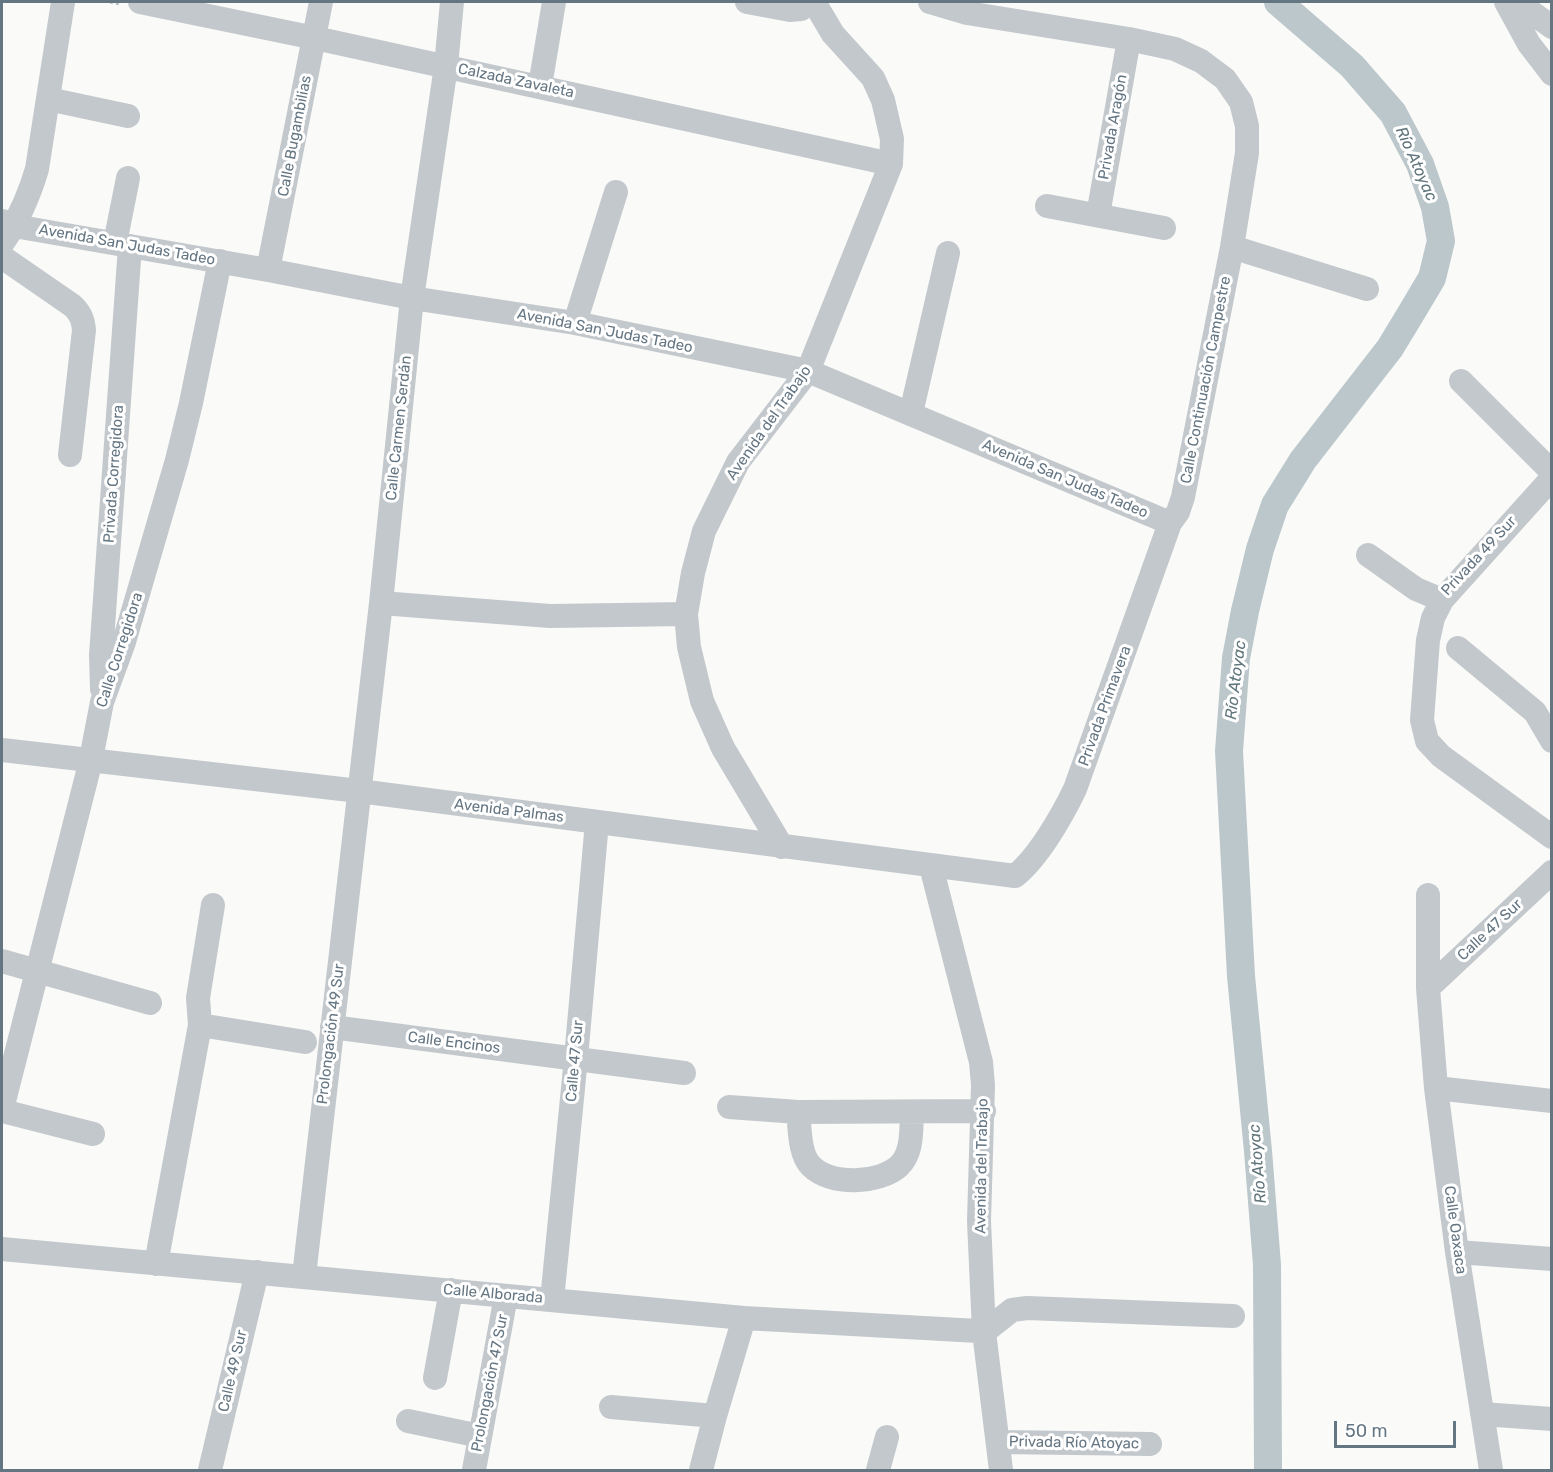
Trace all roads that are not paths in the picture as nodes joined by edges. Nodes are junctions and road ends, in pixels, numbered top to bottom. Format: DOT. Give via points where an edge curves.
graph roads {
  1 [pos="63,2"];
  2 [pos="140,2"];
  3 [pos="321,2"];
  4 [pos="452,2"];
  5 [pos="554,2"];
  6 [pos="747,2"];
  7 [pos="807,2"];
  8 [pos="814,2"];
  9 [pos="930,2"];
  10 [pos="1506,2"];
  11 [pos="1518,2"];
  12 [pos="213,9"];
  13 [pos="1551,27"];
  14 [pos="315,38"];
  15 [pos="1129,39"];
  16 [pos="446,66"];
  17 [pos="1551,74"];
  18 [pos="540,86"];
  19 [pos="48,99"];
  20 [pos="128,116"];
  21 [pos="891,164"];
  22 [pos="128,178"];
  23 [pos="616,192"];
  24 [pos="1047,206"];
  25 [pos="1098,215"];
  26 [pos="1164,228"];
  27 [pos="6,230"];
  28 [pos="122,244"];
  29 [pos="1232,247"];
  30 [pos="948,253"];
  31 [pos="2,257"];
  32 [pos="220,261"];
  33 [pos="268,270"];
  34 [pos="1367,289"];
  35 [pos="412,298"];
  36 [pos="575,323"];
  37 [pos="808,372"];
  38 [pos="1461,381"];
  39 [pos="911,413"];
  40 [pos="70,455"];
  41 [pos="1551,472"];
  42 [pos="1551,478"];
  43 [pos="1174,517"];
  44 [pos="1368,555"];
  45 [pos="1442,600"];
  46 [pos="381,603"];
  47 [pos="686,614"];
  48 [pos="1458,648"];
  49 [pos="102,702"];
  50 [pos="1551,741"];
  51 [pos="2,750"];
  52 [pos="91,759"];
  53 [pos="359,791"];
  54 [pos="597,822"];
  55 [pos="1551,837"];
  56 [pos="782,847"];
  57 [pos="931,866"];
  58 [pos="1551,872"];
  59 [pos="1016,876"];
  60 [pos="1428,895"];
  61 [pos="213,905"];
  62 [pos="2,961"];
  63 [pos="36,971"];
  64 [pos="1428,987"];
  65 [pos="150,1003"];
  66 [pos="200,1025"];
  67 [pos="332,1027"];
  68 [pos="305,1042"];
  69 [pos="576,1058"];
  70 [pos="684,1073"];
  71 [pos="1437,1088"];
  72 [pos="1551,1101"];
  73 [pos="729,1107"];
  74 [pos="2,1110"];
  75 [pos="984,1111"];
  76 [pos="798,1113"];
  77 [pos="912,1113"];
  78 [pos="93,1134"];
  79 [pos="2,1249"];
  80 [pos="1457,1252"];
  81 [pos="1551,1259"];
  82 [pos="156,1264"];
  83 [pos="257,1272"];
  84 [pos="304,1276"];
  85 [pos="451,1290"];
  86 [pos="506,1296"];
  87 [pos="552,1300"];
  88 [pos="1233,1316"];
  89 [pos="744,1318"];
  90 [pos="984,1332"];
  91 [pos="435,1378"];
  92 [pos="611,1407"];
  93 [pos="1482,1414"];
  94 [pos="715,1416"];
  95 [pos="1551,1419"];
  96 [pos="408,1421"];
  97 [pos="480,1436"];
  98 [pos="887,1437"];
  99 [pos="998,1442"];
  100 [pos="1150,1444"];
  101 [pos="210,1470"];
  102 [pos="474,1470"];
  103 [pos="701,1470"];
  104 [pos="878,1470"];
  105 [pos="1001,1470"];
  106 [pos="1491,1470"];
  1 -- 19 [label="street"];
  2 -- 12 [label="street, Calzada Zavaleta"];
  3 -- 14 [label="street, Calle Bugambilias"];
  4 -- 16 [label="street, Calle Carmen Serdán"];
  5 -- 18 [label="street"];
  6 -- 7 [label="street" via="790,10 801,9"];
  8 -- 21 [label="street" via="833,34 873,78 883,100 892,139"];
  9 -- 15 [label="street, Calle Continuación Campestre" via="967,13"];
  10 -- 17 [label="street"];
  11 -- 13 [label="street"];
  12 -- 14 [label="street, Calzada Zavaleta"];
  14 -- 16 [label="street, Calzada Zavaleta"];
  14 -- 33 [label="street, Calle Bugambilias"];
  15 -- 25 [label="street, Privada Aragón"];
  15 -- 29 [label="street, Calle Continuación Campestre" via="1175,49 1201,61 1225,79 1241,102 1247,126 1247,153"];
  16 -- 18 [label="street, Calzada Zavaleta"];
  16 -- 35 [label="street, Calle Carmen Serdán"];
  18 -- 21 [label="street, Calzada Zavaleta"];
  19 -- 20 [label="street"];
  19 -- 27 [label="street" via="32,188"];
  21 -- 37 [label="street, Avenida del Trabajo"];
  22 -- 28 [label="street, Privada Corregidora"];
  23 -- 36 [label="street"];
  24 -- 25 [label="street"];
  25 -- 26 [label="street"];
  27 -- 28 [label="street, Avenida San Judas Tadeo"];
  28 -- 32 [label="street, Avenida San Judas Tadeo"];
  28 -- 49 [label="street, Privada Corregidora" via="101,655"];
  29 -- 34 [label="street"];
  29 -- 43 [label="street, Calle Continuación Campestre" via="1183,497"];
  30 -- 39 [label="street"];
  31 -- 40 [label="street" via="73,306 83,321"];
  32 -- 33 [label="street, Avenida San Judas Tadeo"];
  32 -- 49 [label="street, Calle Corregidora" via="177,460 124,642"];
  33 -- 35 [label="street, Avenida San Judas Tadeo"];
  35 -- 36 [label="street, Avenida San Judas Tadeo"];
  35 -- 46 [label="street, Calle Carmen Serdán"];
  36 -- 37 [label="street, Avenida San Judas Tadeo"];
  37 -- 39 [label="street, Avenida San Judas Tadeo"];
  37 -- 47 [label="street, Avenida del Trabajo" via="738,462 724,489 704,531"];
  38 -- 41 [label="street"];
  39 -- 43 [label="street, Avenida San Judas Tadeo"];
  42 -- 45 [label="street, Privada 49 Sur"];
  43 -- 59 [label="street, Privada Primavera" via="1075,789 1027,867"];
  44 -- 45 [label="street, Privada 49 Sur" via="1416,589"];
  45 -- 55 [label="street" via="1428,640 1422,720 1426,741"];
  46 -- 47 [label="street" via="550,616"];
  46 -- 53 [label="street, Calle Carmen Serdán"];
  47 -- 56 [label="street, Avenida del Trabajo" via="689,647 702,701 723,748"];
  48 -- 50 [label="street" via="1535,712"];
  49 -- 52 [label="street, Calle Corregidora"];
  51 -- 52 [label="street, Avenida Palmas"];
  52 -- 53 [label="street, Avenida Palmas"];
  52 -- 63 [label="street, Calle Corregidora"];
  53 -- 54 [label="street, Avenida Palmas"];
  53 -- 67 [label="street, Prolongación 49 Sur"];
  54 -- 56 [label="street, Avenida Palmas"];
  54 -- 69 [label="street, Calle 47 Sur"];
  56 -- 57 [label="street, Avenida Palmas"];
  57 -- 59 [label="street, Avenida Palmas"];
  57 -- 75 [label="street, Avenida del Trabajo" via="981,1062"];
  58 -- 64 [label="street, Calle 47 Sur"];
  60 -- 64 [label="street, Calle Oaxaca"];
  61 -- 66 [label="street" via="198,998"];
  62 -- 63 [label="street"];
  63 -- 65 [label="street"];
  63 -- 74 [label="street, Calle Corregidora"];
  64 -- 71 [label="street, Calle Oaxaca"];
  66 -- 68 [label="street"];
  66 -- 82 [label="street"];
  67 -- 69 [label="street, Calle Encinos"];
  67 -- 84 [label="street, Prolongación 49 Sur"];
  69 -- 70 [label="street, Calle Encinos"];
  69 -- 87 [label="street, Calle 47 Sur"];
  71 -- 72 [label="street"];
  71 -- 80 [label="street, Calle Oaxaca"];
  73 -- 76 [label="street"];
  74 -- 78 [label="street"];
  75 -- 77 [label="street"];
  75 -- 90 [label="street, Avenida del Trabajo" via="979,1221"];
  76 -- 77 [label="street"];
  76 -- 77 [label="street" via="804,1152 811,1166 830,1177 851,1180 876,1179 899,1166 908,1152"];
  79 -- 82 [label="street, Calle Alborada"];
  80 -- 81 [label="street"];
  80 -- 93 [label="street, Calle Oaxaca"];
  82 -- 83 [label="street, Calle Alborada"];
  83 -- 84 [label="street, Calle Alborada"];
  83 -- 101 [label="street, Calle 49 Sur"];
  84 -- 85 [label="street, Calle Alborada"];
  85 -- 86 [label="street, Calle Alborada"];
  85 -- 91 [label="street"];
  86 -- 87 [label="street, Calle Alborada"];
  86 -- 97 [label="street, Prolongación 47 Sur"];
  87 -- 89 [label="street, Calle Alborada"];
  88 -- 90 [label="street" via="1027,1308 1012,1310"];
  89 -- 90 [label="street, Calle Alborada"];
  89 -- 94 [label="street"];
  90 -- 99 [label="street, Avenida del Trabajo"];
  92 -- 94 [label="street"];
  93 -- 95 [label="street"];
  93 -- 106 [label="street, Calle Oaxaca"];
  94 -- 103 [label="street"];
  96 -- 97 [label="street"];
  97 -- 102 [label="street, Prolongación 47 Sur"];
  98 -- 104 [label="street"];
  99 -- 100 [label="street, Privada Río Atoyac"];
  99 -- 105 [label="street, Avenida del Trabajo"];
}
